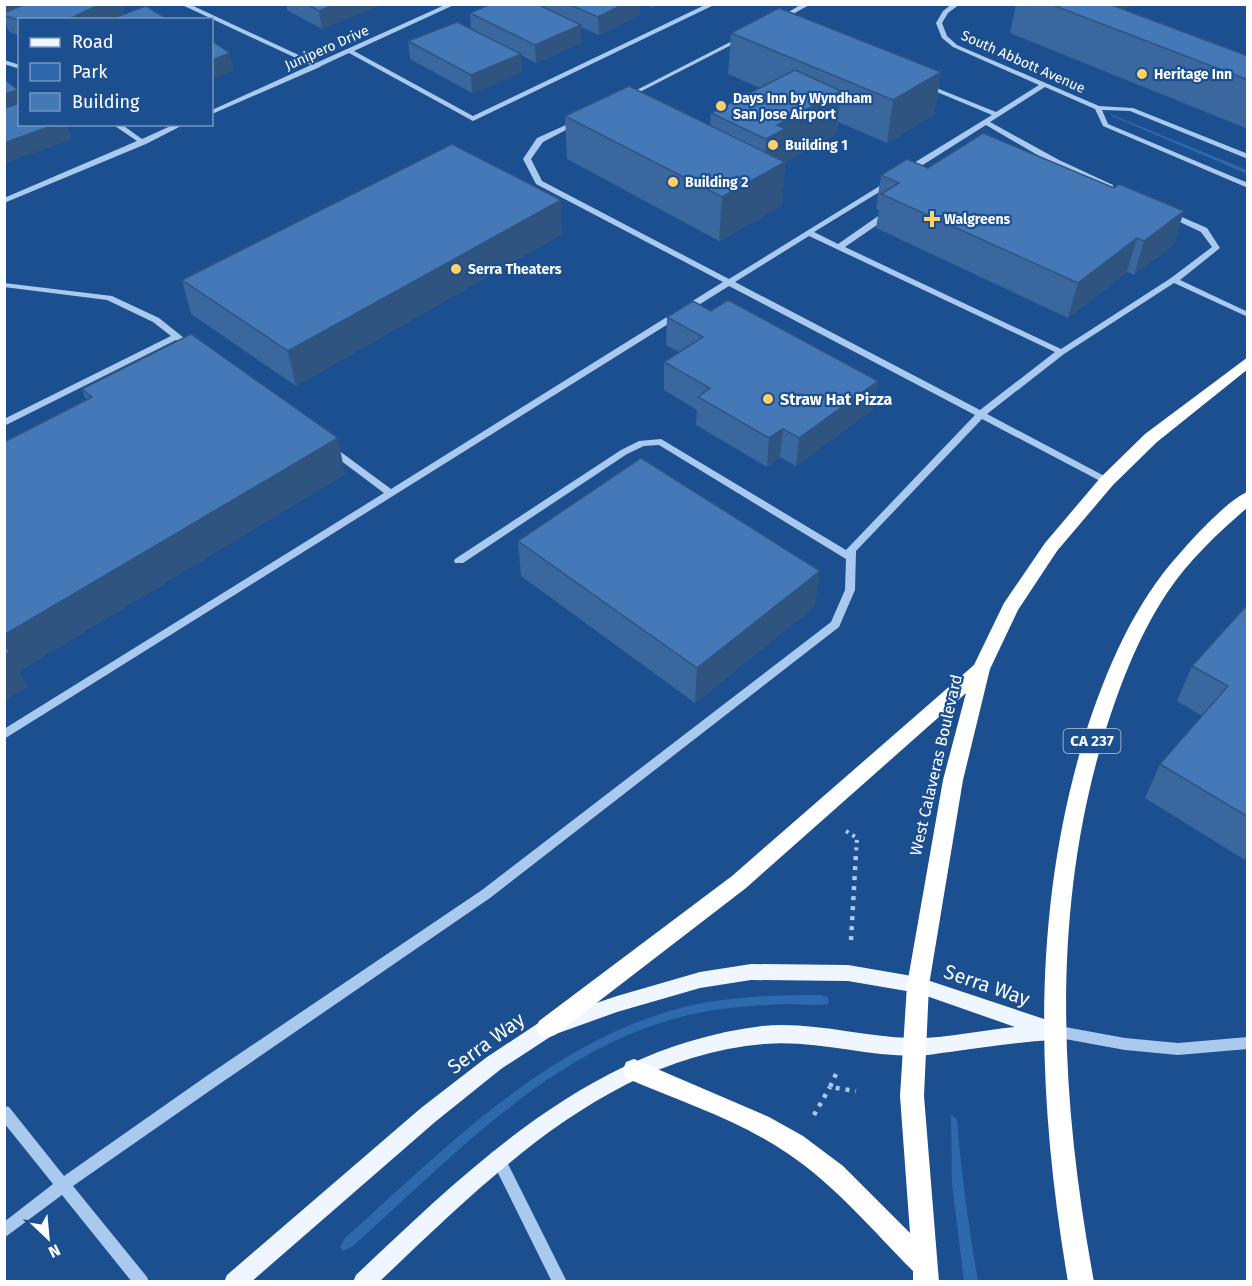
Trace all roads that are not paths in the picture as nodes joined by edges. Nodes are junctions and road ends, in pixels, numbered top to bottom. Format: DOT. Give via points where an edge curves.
graph roads {
  1 [pos="183,4"];
  2 [pos="453,4"];
  3 [pos="713,4"];
  4 [pos="808,4"];
  5 [pos="957,4"];
  6 [pos="782,28"];
  7 [pos="750,34"];
  8 [pos="350,51"];
  9 [pos="318,66"];
  10 [pos="922,84"];
  11 [pos="1044,85"];
  12 [pos="624,98"];
  13 [pos="1098,108"];
  14 [pos="213,112"];
  15 [pos="593,114"];
  16 [pos="998,115"];
  17 [pos="986,122"];
  18 [pos="118,126"];
  19 [pos="178,126"];
  20 [pos="142,142"];
  21 [pos="1248,157"];
  22 [pos="1248,186"];
  23 [pos="1120,191"];
  24 [pos="4,201"];
  25 [pos="1162,210"];
  26 [pos="887,214"];
  27 [pos="809,233"];
  28 [pos="839,247"];
  29 [pos="1174,280"];
  30 [pos="728,284"];
  31 [pos="4,285"];
  32 [pos="1248,315"];
  33 [pos="177,336"];
  34 [pos="196,350"];
  35 [pos="1061,352"];
  36 [pos="1248,361"];
  37 [pos="980,415"];
  38 [pos="4,423"];
  39 [pos="320,441"];
  40 [pos="1107,481"];
  41 [pos="391,493"];
  42 [pos="1248,497"];
  43 [pos="851,558"];
  44 [pos="459,561"];
  45 [pos="981,669"];
  46 [pos="4,735"];
  47 [pos="918,985"];
  48 [pos="547,1028"];
  49 [pos="1053,1031"];
  50 [pos="1248,1043"];
  51 [pos="914,1047"];
  52 [pos="634,1070"];
  53 [pos="4,1112"];
  54 [pos="497,1157"];
  55 [pos="63,1185"];
  56 [pos="4,1231"];
  57 [pos="924,1273"];
  58 [pos="142,1281"];
  59 [pos="234,1281"];
  60 [pos="363,1281"];
  61 [pos="560,1281"];
  62 [pos="1081,1281"];
  1 -- 9 [label="street"];
  2 -- 8 [label="street, Junipero Drive"];
  3 -- 8 [label="street" via="473,118"];
  4 -- 6 [label="street" via="771,24"];
  5 -- 11 [label="street, South Abbott Avenue" via="945,12 939,24 944,37 955,46"];
  7 -- 12 [label="street"];
  8 -- 9 [label="street, Junipero Drive"];
  9 -- 14 [label="street, Junipero Drive"];
  10 -- 16 [label="street"];
  11 -- 13 [label="street, South Abbott Avenue"];
  11 -- 16 [label="street"];
  13 -- 21 [label="street, South Abbott Avenue" via="1131,109"];
  13 -- 22 [label="street, South Abbott Avenue" via="1104,124"];
  15 -- 30 [label="street" via="540,140 526,159 539,182"];
  16 -- 17 [label="street"];
  17 -- 23 [label="street" via="1056,162"];
  17 -- 27 [label="street" via="946,152"];
  18 -- 20 [label="street"];
  19 -- 20 [label="street"];
  20 -- 24 [label="street"];
  25 -- 29 [label="street" via="1204,230 1216,248"];
  26 -- 28 [label="street"];
  27 -- 28 [label="street"];
  27 -- 30 [label="street"];
  28 -- 35 [label="street"];
  29 -- 32 [label="street"];
  29 -- 35 [label="street"];
  30 -- 37 [label="street"];
  30 -- 41 [label="street"];
  31 -- 33 [label="street" via="109,298 156,320"];
  33 -- 34 [label="street"];
  33 -- 38 [label="street"];
  35 -- 37 [label="street"];
  36 -- 40 [label="highway, West Calaveras Boulevard" via="1151,438"];
  37 -- 40 [label="street"];
  37 -- 43 [label="street" via="851,550"];
  39 -- 41 [label="street"];
  40 -- 45 [label="highway, West Calaveras Boulevard" via="1045,556 1010,608"];
  41 -- 46 [label="street"];
  42 -- 49 [label="highway, CA 237" via="1174,571 1138,628 1114,679 1083,765 1066,845"];
  43 -- 44 [label="street" via="661,442 642,443 624,452"];
  43 -- 55 [label="street" via="850,590 835,624 486,894"];
  45 -- 47 [label="highway, West Calaveras Boulevard" via="953,780"];
  45 -- 48 [label="highway" via="739,882"];
  47 -- 48 [label="main road, Serra Way" via="848,973 751,972 700,980"];
  47 -- 49 [label="main road, Serra Way"];
  47 -- 51 [label="highway, West Calaveras Boulevard"];
  48 -- 59 [label="main road, Serra Way" via="494,1063 428,1116"];
  49 -- 50 [label="street" via="1178,1049"];
  49 -- 51 [label="main road, Serra Way"];
  49 -- 62 [label="highway, CA 237" via="1056,1111"];
  51 -- 52 [label="main road, Serra Way" via="841,1038 765,1035 709,1044"];
  51 -- 57 [label="highway, West Calaveras Boulevard" via="912,1108"];
  52 -- 54 [label="main road, Serra Way" via="563,1108"];
  52 -- 57 [label="highway" via="761,1125 795,1144 834,1174"];
  53 -- 55 [label="street"];
  54 -- 60 [label="main road, Serra Way"];
  54 -- 61 [label="street"];
  55 -- 56 [label="street"];
  55 -- 58 [label="street"];
}
